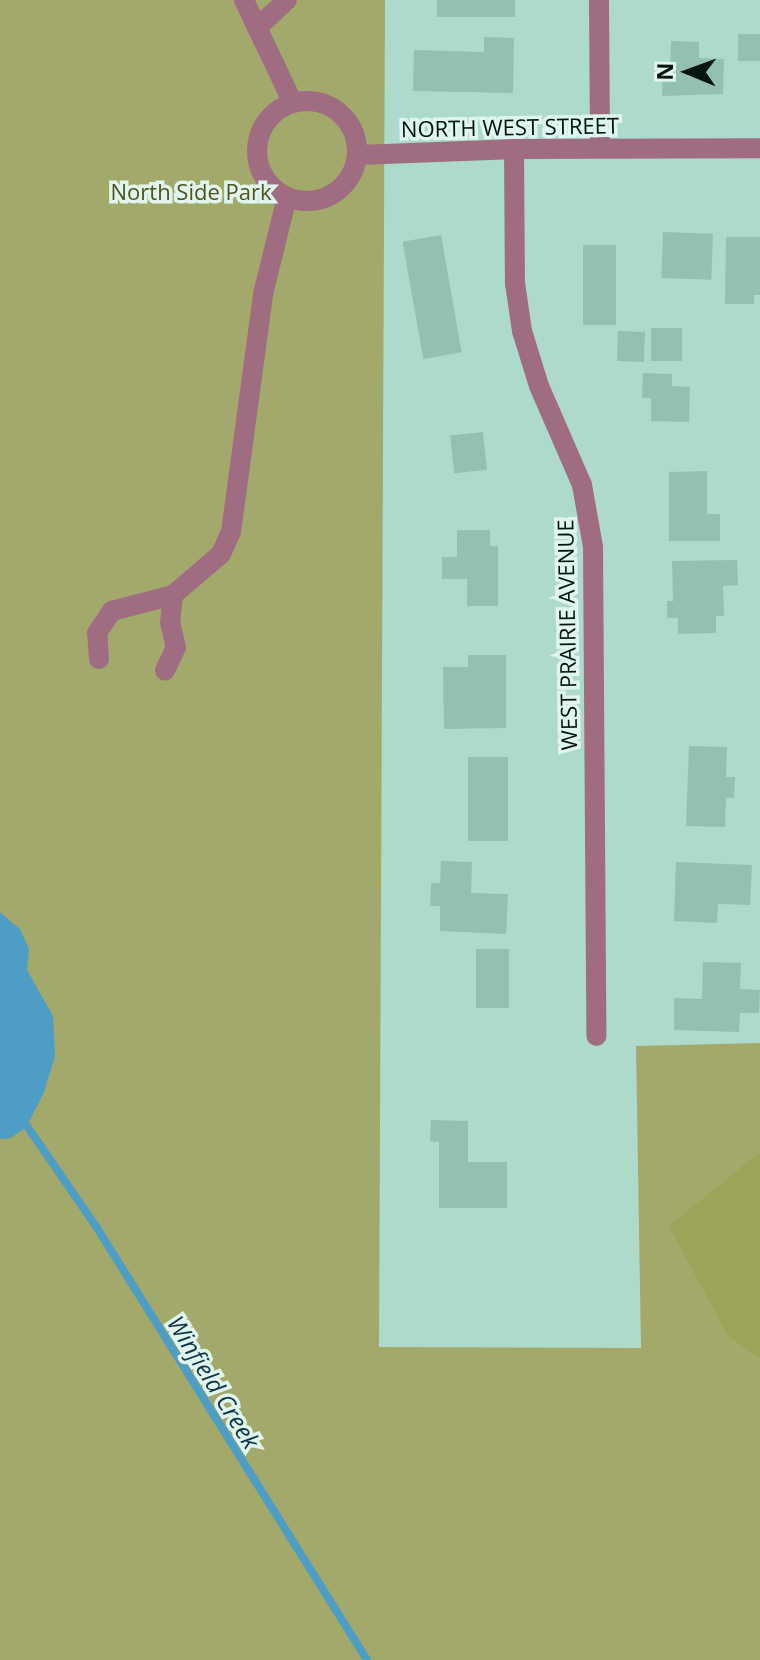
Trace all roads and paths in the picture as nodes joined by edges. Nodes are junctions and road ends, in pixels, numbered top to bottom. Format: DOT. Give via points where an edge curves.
graph roads {
  1 [pos="244,0"];
  2 [pos="287,0"];
  3 [pos="599,0"];
  4 [pos="257,28"];
  5 [pos="293,103"];
  6 [pos="600,148"];
  7 [pos="760,148"];
  8 [pos="514,149"];
  9 [pos="358,155"];
  10 [pos="287,197"];
  11 [pos="173,595"];
  12 [pos="99,659"];
  13 [pos="165,671"];
  14 [pos="596,1036"];
  1 -- 4 [label="street"];
  2 -- 4 [label="street"];
  3 -- 6 [label="street"];
  4 -- 5 [label="street"];
  5 -- 9 [label="street" via="325,104 339,112 356,139"];
  5 -- 10 [label="street" via="267,122 257,152 269,184"];
  6 -- 7 [label="street, NORTH WEST STREET"];
  6 -- 8 [label="street, NORTH WEST STREET"];
  8 -- 9 [label="street, NORTH WEST STREET"];
  8 -- 14 [label="street, WEST PRAIRIE AVENUE" via="515,283 522,331 539,386 582,485 593,547"];
  9 -- 10 [label="street" via="349,179 331,196 315,202"];
  10 -- 11 [label="street" via="263,294 231,532 221,554"];
  11 -- 12 [label="street" via="112,611 97,633"];
  11 -- 13 [label="street" via="170,622 176,647"];
}
